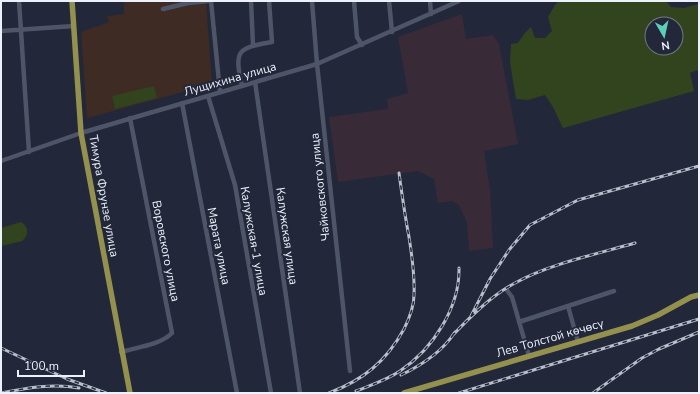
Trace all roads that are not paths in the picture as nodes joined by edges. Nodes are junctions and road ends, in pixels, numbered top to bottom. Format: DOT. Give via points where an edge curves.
graph roads {
  1 [pos="19,1"];
  2 [pos="72,1"];
  3 [pos="210,1"];
  4 [pos="251,1"];
  5 [pos="269,1"];
  6 [pos="312,1"];
  7 [pos="354,1"];
  8 [pos="388,1"];
  9 [pos="430,1"];
  10 [pos="459,1"];
  11 [pos="163,9"];
  12 [pos="431,14"];
  13 [pos="74,26"];
  14 [pos="21,30"];
  15 [pos="1,31"];
  16 [pos="392,32"];
  17 [pos="253,45"];
  18 [pos="362,45"];
  19 [pos="317,64"];
  20 [pos="255,82"];
  21 [pos="242,86"];
  22 [pos="220,92"];
  23 [pos="208,96"];
  24 [pos="182,103"];
  25 [pos="130,118"];
  26 [pos="82,132"];
  27 [pos="29,152"];
  28 [pos="1,161"];
  29 [pos="506,289"];
  30 [pos="614,291"];
  31 [pos="699,295"];
  32 [pos="568,306"];
  33 [pos="519,322"];
  34 [pos="578,342"];
  35 [pos="122,352"];
  36 [pos="529,356"];
  37 [pos="350,371"];
  38 [pos="130,393"];
  39 [pos="237,393"];
  40 [pos="271,393"];
  41 [pos="300,393"];
  42 [pos="404,393"];
  1 -- 14 [label="street"];
  2 -- 13 [label="main road, Тимура Фрунзе улица"];
  3 -- 11 [label="street"];
  3 -- 22 [label="street"];
  4 -- 17 [label="street"];
  5 -- 17 [label="street" via="272,42"];
  6 -- 19 [label="street, Чайковского улица"];
  7 -- 18 [label="street" via="357,37"];
  8 -- 16 [label="street"];
  9 -- 12 [label="street"];
  10 -- 12 [label="street, Лущихина улица"];
  12 -- 16 [label="street, Лущихина улица"];
  13 -- 14 [label="street"];
  13 -- 26 [label="main road, Тимура Фрунзе улица"];
  14 -- 15 [label="street"];
  14 -- 27 [label="street"];
  16 -- 18 [label="street, Лущихина улица"];
  17 -- 21 [label="street" via="242,50 239,55 238,68"];
  18 -- 19 [label="street, Лущихина улица"];
  19 -- 20 [label="street, Лущихина улица"];
  19 -- 37 [label="street, Чайковского улица"];
  20 -- 21 [label="street, Лущихина улица"];
  20 -- 41 [label="street, Калужская улица"];
  21 -- 22 [label="street, Лущихина улица"];
  22 -- 23 [label="street, Лущихина улица"];
  23 -- 24 [label="street, Лущихина улица"];
  23 -- 40 [label="street, Калужская-1 улица" via="234,185"];
  24 -- 25 [label="street, Лущихина улица"];
  24 -- 39 [label="street, Марата улица"];
  25 -- 26 [label="street, Лущихина улица"];
  25 -- 35 [label="street, Воровского улица" via="172,333 168,338"];
  26 -- 27 [label="street, Лущихина улица"];
  26 -- 35 [label="main road, Тимура Фрунзе улица"];
  27 -- 28 [label="street, Лущихина улица"];
  29 -- 33 [label="street" via="512,297"];
  30 -- 32 [label="street"];
  31 -- 34 [label="main road, Лев Толстой көчөсү" via="646,321"];
  32 -- 33 [label="street"];
  32 -- 34 [label="street"];
  33 -- 36 [label="street"];
  34 -- 36 [label="main road, Лев Толстой көчөсү"];
  35 -- 38 [label="main road, Тимура Фрунзе улица"];
  36 -- 42 [label="main road, Лев Толстой көчөсү"];
}
